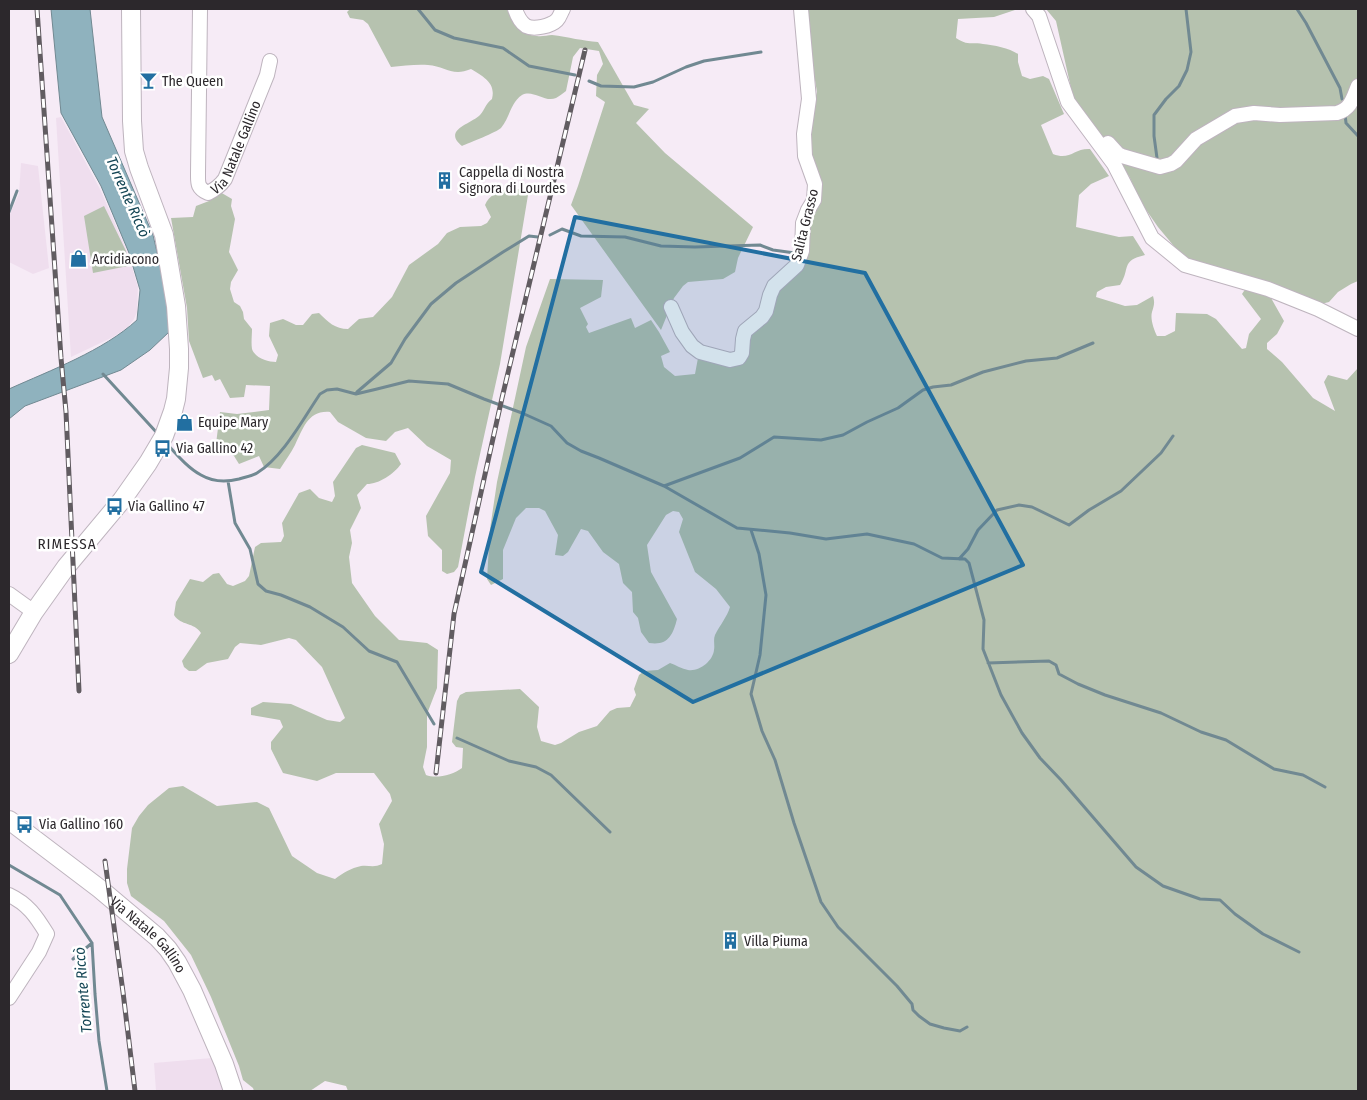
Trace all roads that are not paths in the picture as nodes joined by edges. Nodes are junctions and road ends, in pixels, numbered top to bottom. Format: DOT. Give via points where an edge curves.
graph roads {
  1 [pos="131,9"];
  2 [pos="200,9"];
  3 [pos="515,9"];
  4 [pos="563,9"];
  5 [pos="801,9"];
  6 [pos="1033,9"];
  7 [pos="270,61"];
  8 [pos="1358,86"];
  9 [pos="1083,122"];
  10 [pos="671,306"];
  11 [pos="1358,329"];
  12 [pos="9,594"];
  13 [pos="34,612"];
  14 [pos="9,654"];
  15 [pos="9,820"];
  16 [pos="9,895"];
  17 [pos="9,998"];
  18 [pos="233,1091"];
  1 -- 13 [label="main road" via="134,151 167,250 178,325 178,388 168,426 153,455"];
  2 -- 7 [label="street, Via Natale Gallino" via="198,184 208,193 221,186 225,179 268,75"];
  3 -- 4 [label="street" via="527,26 537,28 557,20"];
  5 -- 10 [label="street, Salita Grasso" via="809,99 804,134 805,156 816,184 814,200 803,223 802,251 797,265 774,286 766,311 746,331 739,358 730,360 700,352 692,346"];
  6 -- 9 [label="street" via="1039,16 1068,102"];
  8 -- 9 [label="street" via="1352,103 1342,111 1280,115 1254,112 1235,116 1196,139 1166,167 1145,164 1118,154 1089,121"];
  9 -- 11 [label="street" via="1114,164 1152,238 1185,265 1268,289"];
  12 -- 13 [label="street"];
  13 -- 14 [label="main road"];
  15 -- 18 [label="main road, Via Natale Gallino" via="100,889 168,950 192,990"];
  16 -- 17 [label="street" via="34,913 47,934"];
}
